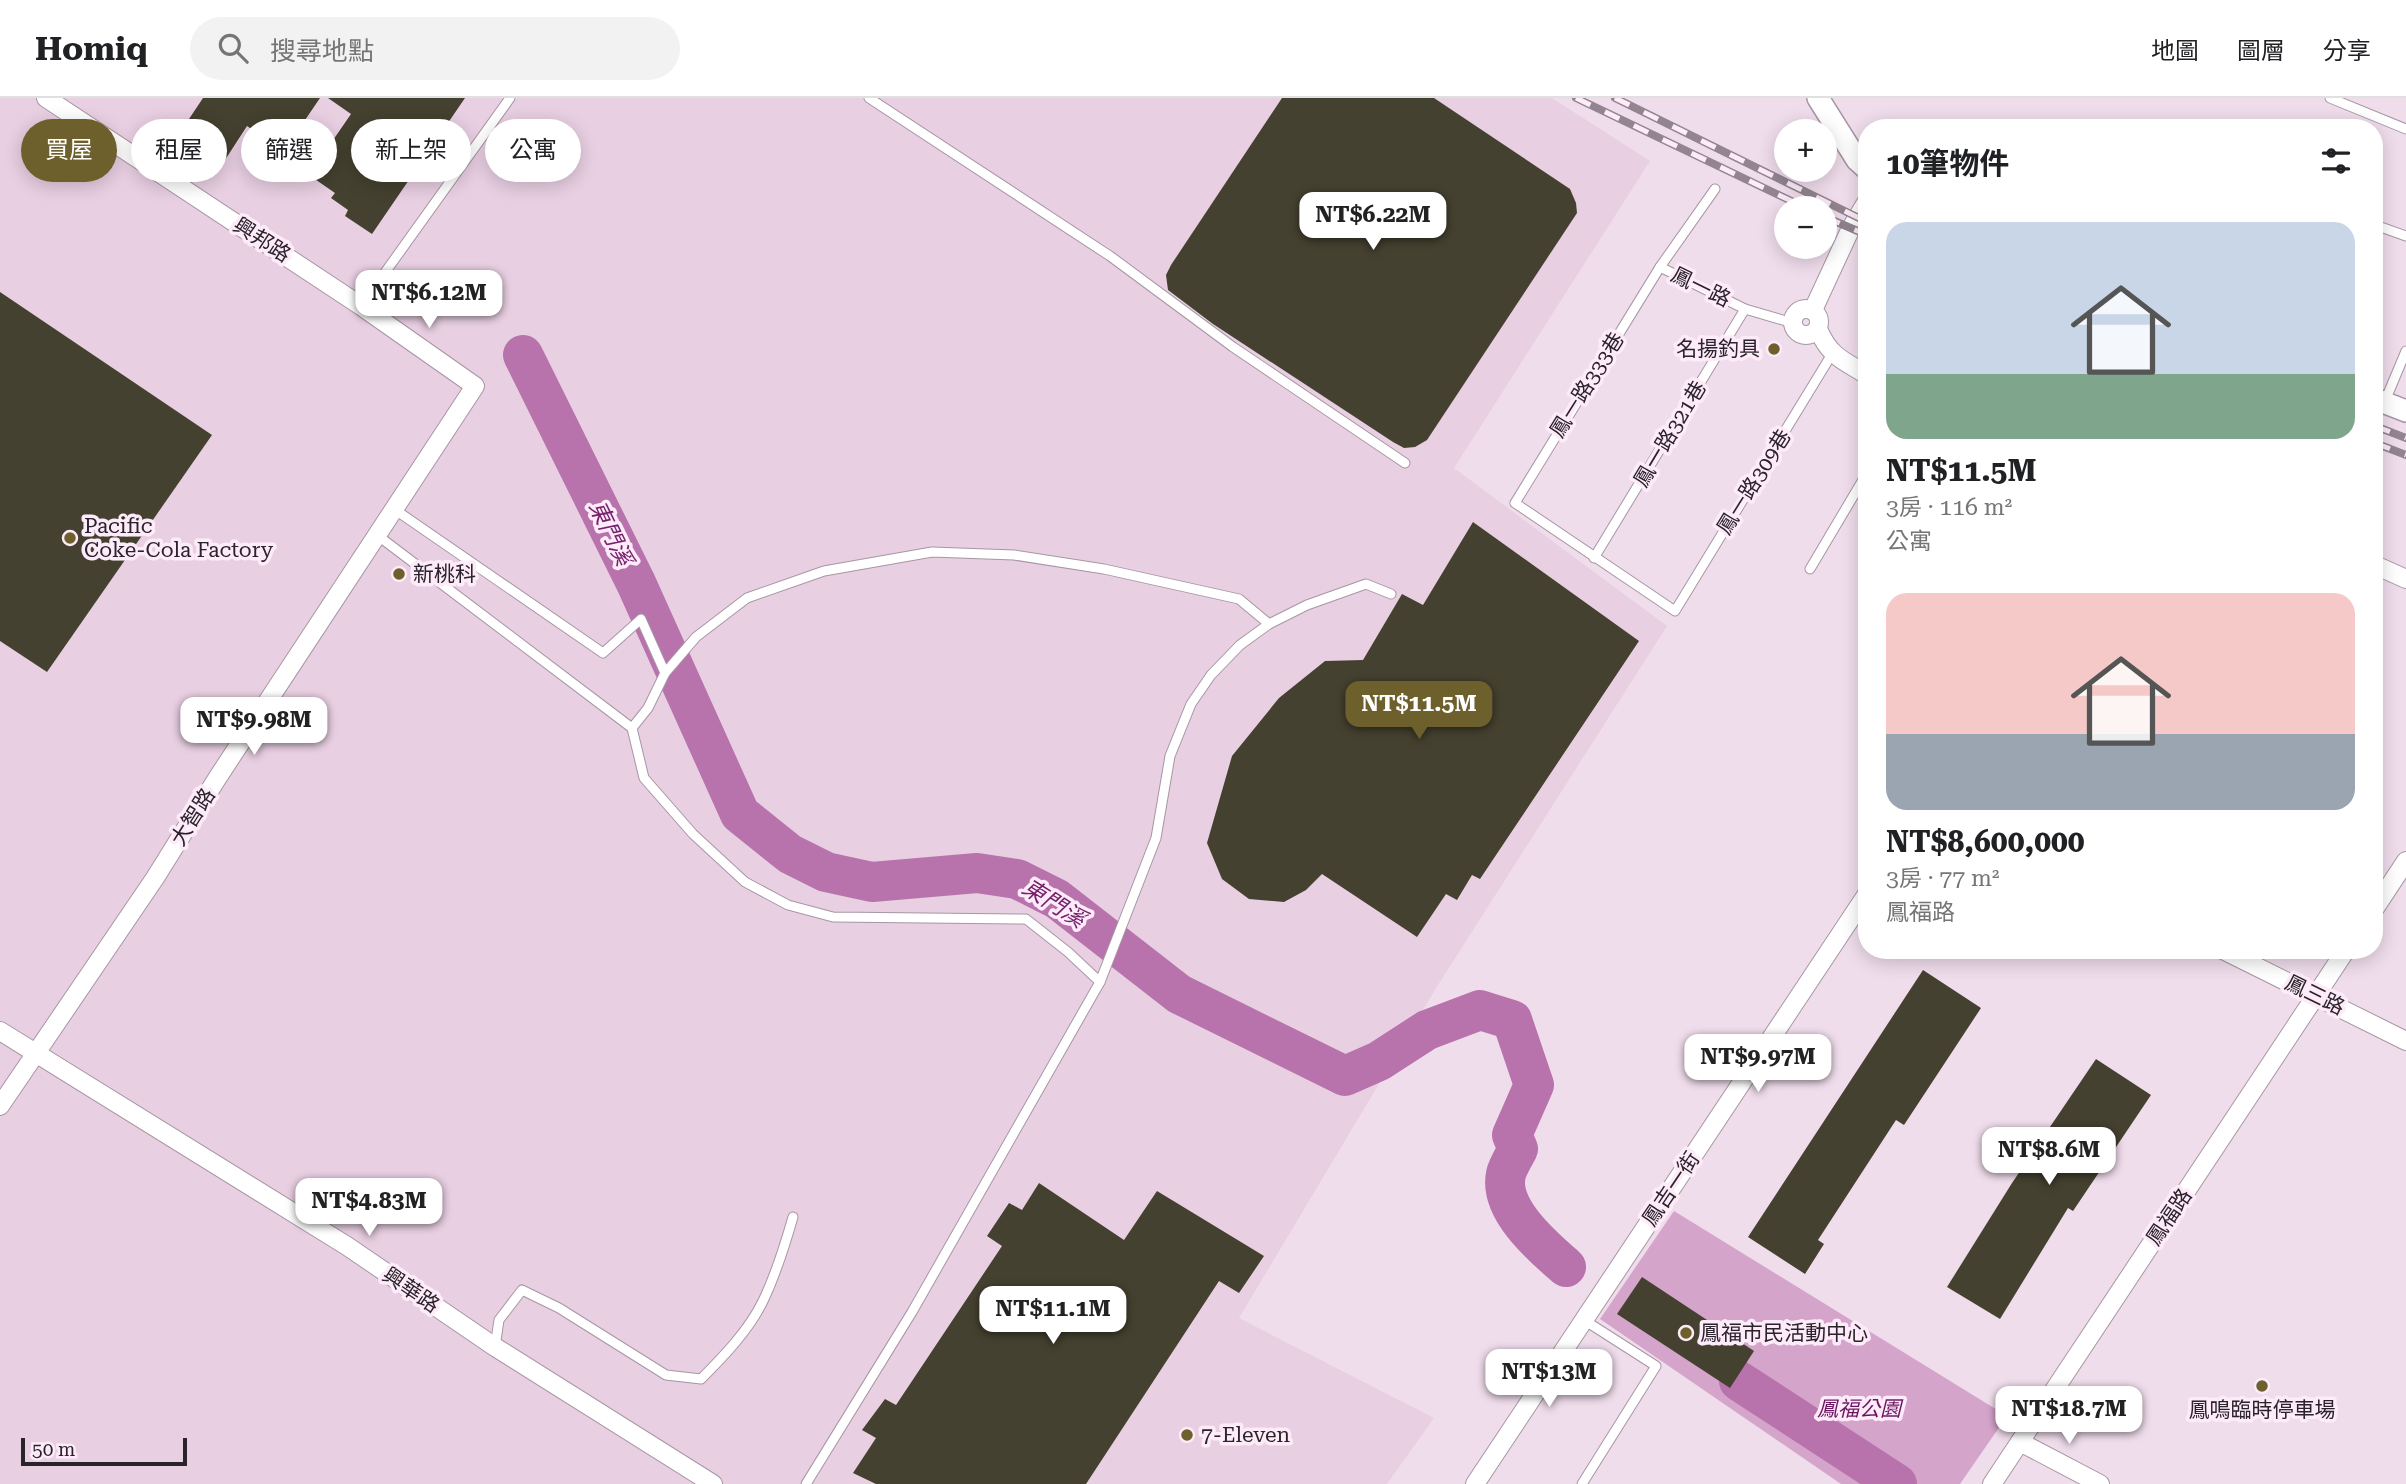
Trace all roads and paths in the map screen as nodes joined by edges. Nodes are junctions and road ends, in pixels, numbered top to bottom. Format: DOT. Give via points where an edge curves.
graph roads {
  1 [pos="46,98"];
  2 [pos="510,98"];
  3 [pos="869,98"];
  4 [pos="1818,98"];
  5 [pos="2330,98"];
  6 [pos="2359,98"];
  7 [pos="2351,106"];
  8 [pos="2382,119"];
  9 [pos="2383,119"];
  10 [pos="2406,129"];
  11 [pos="1858,161"];
  12 [pos="1715,189"];
  13 [pos="1858,216"];
  14 [pos="2383,228"];
  15 [pos="2406,236"];
  16 [pos="1660,267"];
  17 [pos="361,306"];
  18 [pos="1745,309"];
  19 [pos="1813,310"];
  20 [pos="1793,323"];
  21 [pos="1818,329"];
  22 [pos="2406,351"];
  23 [pos="1832,354"];
  24 [pos="1858,370"];
  25 [pos="475,386"];
  26 [pos="2383,395"];
  27 [pos="2383,402"];
  28 [pos="2406,411"];
  29 [pos="1405,463"];
  30 [pos="1858,488"];
  31 [pos="394,509"];
  32 [pos="377,535"];
  33 [pos="1594,558"];
  34 [pos="1810,569"];
  35 [pos="2383,569"];
  36 [pos="2406,579"];
  37 [pos="1391,594"];
  38 [pos="1269,624"];
  39 [pos="666,672"];
  40 [pos="632,728"];
  41 [pos="2406,861"];
  42 [pos="2383,896"];
  43 [pos="1858,908"];
  44 [pos="2242,959"];
  45 [pos="2340,959"];
  46 [pos="1100,981"];
  47 [pos="2316,995"];
  48 [pos="0,1031"];
  49 [pos="2406,1041"];
  50 [pos="34,1054"];
  51 [pos="0,1106"];
  52 [pos="793,1217"];
  53 [pos="1587,1317"];
  54 [pos="495,1347"];
  55 [pos="2020,1441"];
  56 [pos="713,1484"];
  57 [pos="806,1484"];
  58 [pos="1475,1484"];
  59 [pos="1582,1484"];
  60 [pos="1992,1484"];
  61 [pos="2100,1484"];
  1 -- 17 [label="street, 興邦路"];
  2 -- 17 [label="lane"];
  3 -- 29 [label="lane" via="1110,256 1233,347"];
  4 -- 11 [label="street"];
  5 -- 7 [label="lane"];
  6 -- 7 [label="lane"];
  7 -- 8 [label="lane"];
  9 -- 10 [label="lane"];
  12 -- 16 [label="lane, 鳳一路"];
  13 -- 19 [label="street"];
  14 -- 15 [label="lane"];
  16 -- 18 [label="lane, 鳳一路"];
  16 -- 33 [label="lane, 鳳一路333巷" via="1515,503"];
  17 -- 25 [label="street, 興邦路"];
  18 -- 20 [label="lane, 鳳一路"];
  18 -- 33 [label="lane, 鳳一路321巷"];
  19 -- 20 [label="street" via="1801,309"];
  19 -- 21 [label="street" via="1820,321"];
  20 -- 21 [label="street, 鳳一路" via="1803,335"];
  21 -- 23 [label="street"];
  22 -- 26 [label="lane"];
  23 -- 24 [label="street"];
  23 -- 33 [label="lane, 鳳一路309巷" via="1675,611"];
  25 -- 31 [label="street, 大智路"];
  27 -- 28 [label="street"];
  30 -- 34 [label="lane"];
  31 -- 32 [label="street, 大智路"];
  31 -- 39 [label="lane" via="603,653 641,619"];
  32 -- 40 [label="lane"];
  32 -- 50 [label="street, 大智路" via="155,878"];
  35 -- 36 [label="street"];
  37 -- 38 [label="lane" via="1366,584"];
  38 -- 39 [label="lane" via="1239,598 1104,569 1014,555 932,552 824,571 747,598 695,636"];
  38 -- 46 [label="lane" via="1240,645 1191,704 1170,756 1156,838"];
  39 -- 40 [label="lane"];
  40 -- 46 [label="lane" via="644,778 693,834 745,882 788,905 833,917 1026,919"];
  41 -- 42 [label="street"];
  43 -- 53 [label="street, 鳳吉一街"];
  44 -- 47 [label="street, 鳳三路"];
  45 -- 47 [label="street, 鳳福路"];
  46 -- 57 [label="lane" via="912,1312"];
  47 -- 49 [label="street, 鳳三路"];
  47 -- 55 [label="street, 鳳福路"];
  48 -- 50 [label="street, 興華路"];
  50 -- 51 [label="street, 大智路"];
  50 -- 54 [label="street, 興華路" via="347,1246"];
  52 -- 54 [label="lane" via="762,1303 729,1351 701,1379 666,1375 522,1290 499,1320"];
  53 -- 58 [label="street, 鳳吉一街"];
  53 -- 59 [label="lane" via="1656,1366"];
  54 -- 56 [label="street, 興華路"];
  55 -- 60 [label="street, 鳳福路"];
  55 -- 61 [label="street"];
}
